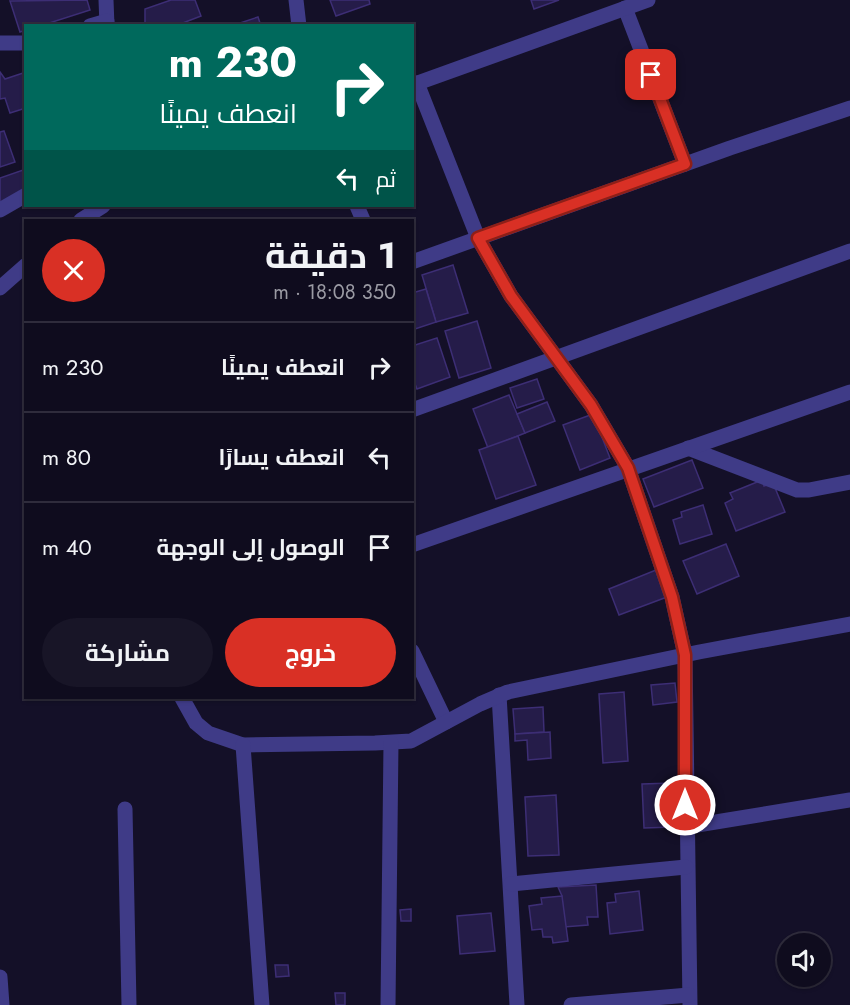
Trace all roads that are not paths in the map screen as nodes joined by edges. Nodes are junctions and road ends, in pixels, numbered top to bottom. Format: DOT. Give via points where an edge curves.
graph roads {
  1 [pos="106,0"];
  2 [pos="297,0"];
  3 [pos="648,0"];
  4 [pos="625,8"];
  5 [pos="107,23"];
  6 [pos="299,24"];
  7 [pos="0,43"];
  8 [pos="24,43"];
  9 [pos="415,84"];
  10 [pos="850,108"];
  11 [pos="685,164"];
  12 [pos="24,196"];
  13 [pos="101,207"];
  14 [pos="0,210"];
  15 [pos="83,219"];
  16 [pos="478,238"];
  17 [pos="850,251"];
  18 [pos="414,261"];
  19 [pos="24,267"];
  20 [pos="0,288"];
  21 [pos="556,359"];
  22 [pos="850,392"];
  23 [pos="414,409"];
  24 [pos="688,448"];
  25 [pos="628,468"];
  26 [pos="850,482"];
  27 [pos="414,544"];
  28 [pos="850,624"];
  29 [pos="414,655"];
  30 [pos="685,655"];
  31 [pos="499,695"];
  32 [pos="183,699"];
  33 [pos="446,722"];
  34 [pos="391,743"];
  35 [pos="243,745"];
  36 [pos="850,801"];
  37 [pos="125,809"];
  38 [pos="685,827"];
  39 [pos="686,867"];
  40 [pos="511,884"];
  41 [pos="0,977"];
  42 [pos="689,1000"];
  43 [pos="2,1005"];
  44 [pos="129,1005"];
  45 [pos="262,1005"];
  46 [pos="388,1005"];
  47 [pos="517,1005"];
  48 [pos="571,1005"];
  1 -- 5 [label="street"];
  2 -- 6 [label="street"];
  3 -- 4 [label="street"];
  4 -- 9 [label="street"];
  4 -- 11 [label="street"];
  7 -- 8 [label="street"];
  9 -- 16 [label="street"];
  10 -- 11 [label="street"];
  11 -- 16 [label="street"];
  12 -- 14 [label="street"];
  13 -- 15 [label="street"];
  16 -- 18 [label="street"];
  16 -- 21 [label="street" via="511,296"];
  17 -- 21 [label="street"];
  19 -- 20 [label="street"];
  21 -- 23 [label="street"];
  21 -- 25 [label="street" via="591,405"];
  22 -- 24 [label="street"];
  24 -- 25 [label="street"];
  24 -- 26 [label="street" via="797,490"];
  25 -- 27 [label="street"];
  25 -- 30 [label="street" via="672,597"];
  28 -- 30 [label="street"];
  29 -- 33 [label="street"];
  30 -- 31 [label="street"];
  30 -- 38 [label="street"];
  31 -- 33 [label="street"];
  31 -- 40 [label="street"];
  32 -- 35 [label="street" via="196,723 208,733"];
  33 -- 34 [label="street" via="411,741"];
  34 -- 35 [label="street"];
  34 -- 46 [label="street"];
  35 -- 45 [label="street"];
  36 -- 38 [label="street"];
  37 -- 44 [label="street"];
  38 -- 39 [label="street"];
  39 -- 40 [label="street"];
  39 -- 42 [label="street"];
  40 -- 47 [label="street"];
  41 -- 43 [label="street"];
  42 -- 48 [label="street"];
}
